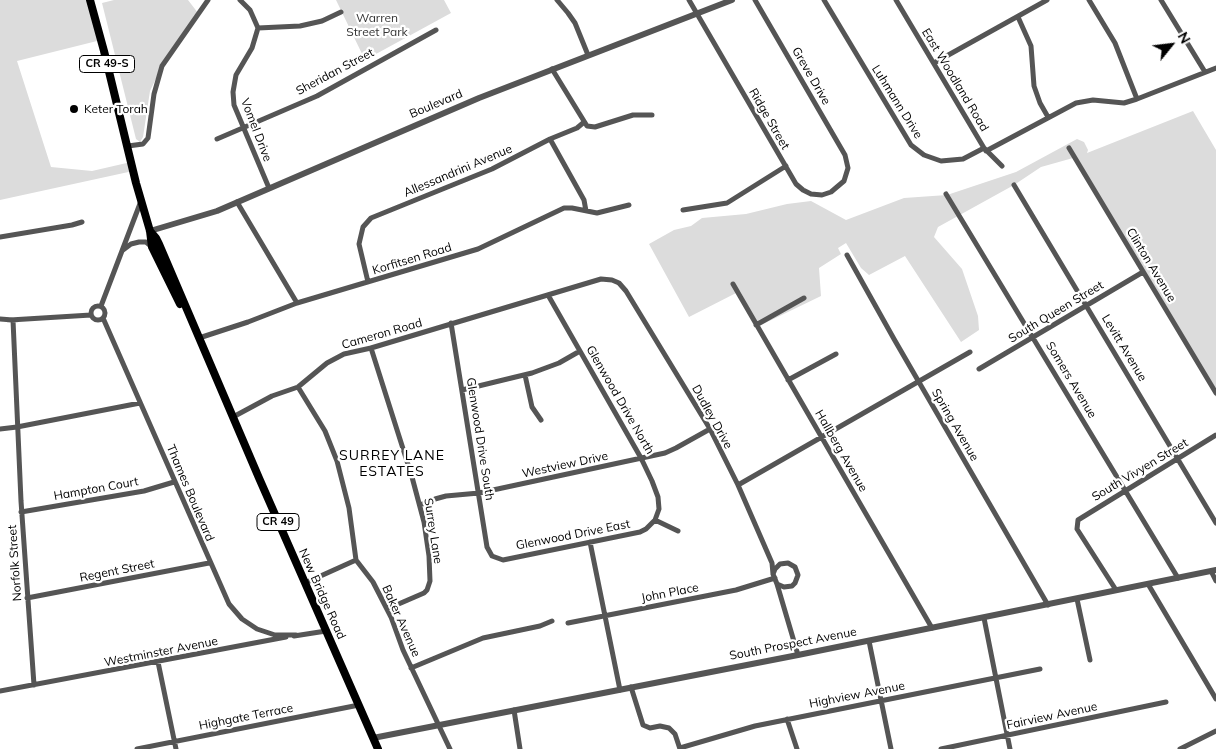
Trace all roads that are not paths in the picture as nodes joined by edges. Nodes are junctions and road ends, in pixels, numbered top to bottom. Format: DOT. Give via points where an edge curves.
graph roads {
  1 [pos="90,0"];
  2 [pos="208,0"];
  3 [pos="240,0"];
  4 [pos="557,0"];
  5 [pos="689,0"];
  6 [pos="732,0"];
  7 [pos="755,0"];
  8 [pos="824,0"];
  9 [pos="896,0"];
  10 [pos="1047,0"];
  11 [pos="1089,0"];
  12 [pos="1161,0"];
  13 [pos="341,12"];
  14 [pos="697,14"];
  15 [pos="1018,17"];
  16 [pos="258,28"];
  17 [pos="436,30"];
  18 [pos="588,55"];
  19 [pos="934,63"];
  20 [pos="1216,68"];
  21 [pos="552,70"];
  22 [pos="1205,72"];
  23 [pos="1137,100"];
  24 [pos="652,115"];
  25 [pos="1048,118"];
  26 [pos="584,123"];
  27 [pos="242,128"];
  28 [pos="217,139"];
  29 [pos="550,139"];
  30 [pos="128,146"];
  31 [pos="1069,148"];
  32 [pos="985,150"];
  33 [pos="847,164"];
  34 [pos="786,166"];
  35 [pos="1002,166"];
  36 [pos="1014,185"];
  37 [pos="269,188"];
  38 [pos="946,194"];
  39 [pos="141,201"];
  40 [pos="237,202"];
  41 [pos="629,204"];
  42 [pos="683,210"];
  43 [pos="586,211"];
  44 [pos="82,222"];
  45 [pos="150,231"];
  46 [pos="0,237"];
  47 [pos="152,247"];
  48 [pos="121,252"];
  49 [pos="847,254"];
  50 [pos="1143,272"];
  51 [pos="614,280"];
  52 [pos="368,282"];
  53 [pos="733,284"];
  54 [pos="548,295"];
  55 [pos="804,298"];
  56 [pos="298,302"];
  57 [pos="1086,305"];
  58 [pos="101,306"];
  59 [pos="91,315"];
  60 [pos="103,318"];
  61 [pos="0,320"];
  62 [pos="13,320"];
  63 [pos="451,324"];
  64 [pos="756,325"];
  65 [pos="1033,337"];
  66 [pos="198,338"];
  67 [pos="371,348"];
  68 [pos="580,351"];
  69 [pos="970,352"];
  70 [pos="836,354"];
  71 [pos="979,369"];
  72 [pos="525,375"];
  73 [pos="788,380"];
  74 [pos="919,382"];
  75 [pos="298,387"];
  76 [pos="462,390"];
  77 [pos="1216,393"];
  78 [pos="140,403"];
  79 [pos="233,417"];
  80 [pos="541,420"];
  81 [pos="18,427"];
  82 [pos="710,428"];
  83 [pos="0,429"];
  84 [pos="1216,435"];
  85 [pos="822,438"];
  86 [pos="641,458"];
  87 [pos="1178,459"];
  88 [pos="174,482"];
  89 [pos="738,485"];
  90 [pos="1125,490"];
  91 [pos="478,493"];
  92 [pos="420,505"];
  93 [pos="21,512"];
  94 [pos="655,520"];
  95 [pos="1216,522"];
  96 [pos="678,532"];
  97 [pos="590,542"];
  98 [pos="492,556"];
  99 [pos="356,560"];
  100 [pos="210,564"];
  101 [pos="1213,571"];
  102 [pos="1178,578"];
  103 [pos="775,579"];
  104 [pos="1216,581"];
  105 [pos="304,583"];
  106 [pos="1148,584"];
  107 [pos="1116,590"];
  108 [pos="27,598"];
  109 [pos="1077,598"];
  110 [pos="1048,605"];
  111 [pos="387,609"];
  112 [pos="605,616"];
  113 [pos="984,618"];
  114 [pos="552,621"];
  115 [pos="568,624"];
  116 [pos="932,628"];
  117 [pos="326,631"];
  118 [pos="296,635"];
  119 [pos="869,641"];
  120 [pos="798,655"];
  121 [pos="1090,660"];
  122 [pos="158,662"];
  123 [pos="411,668"];
  124 [pos="1040,669"];
  125 [pos="996,677"];
  126 [pos="34,685"];
  127 [pos="631,688"];
  128 [pos="620,690"];
  129 [pos="0,691"];
  130 [pos="1216,699"];
  131 [pos="881,700"];
  132 [pos="1166,702"];
  133 [pos="359,705"];
  134 [pos="514,710"];
  135 [pos="787,718"];
  136 [pos="438,724"];
  137 [pos="1216,731"];
  138 [pos="1007,736"];
  139 [pos="373,738"];
  140 [pos="175,742"];
  141 [pos="680,748"];
  142 [pos="137,749"];
  143 [pos="176,749"];
  144 [pos="378,749"];
  145 [pos="450,749"];
  146 [pos="520,749"];
  147 [pos="797,749"];
  148 [pos="891,749"];
  149 [pos="941,749"];
  150 [pos="1010,749"];
  151 [pos="1180,749"];
  1 -- 30 [label="main road, CR 49-S"];
  2 -- 30 [label="street" via="162,66 154,94 148,138 143,144"];
  3 -- 16 [label="street" via="250,10"];
  4 -- 18 [label="street" via="575,24"];
  5 -- 14 [label="street, Ridge Street"];
  6 -- 14 [label="street, Boulevard"];
  7 -- 33 [label="street, Greve Drive" via="845,155"];
  8 -- 32 [label="street, Luhmann Drive" via="911,145 924,155 941,161 963,159"];
  9 -- 19 [label="street, East Woodland Road"];
  10 -- 15 [label="street"];
  11 -- 23 [label="street" via="1115,43"];
  12 -- 22 [label="street"];
  13 -- 16 [label="street" via="300,26"];
  14 -- 18 [label="street, Boulevard"];
  14 -- 34 [label="street, Ridge Street"];
  15 -- 19 [label="street"];
  15 -- 25 [label="street" via="1031,46 1034,86"];
  16 -- 27 [label="street, Vomel Drive" via="234,84 234,105"];
  17 -- 27 [label="street, Sheridan Street" via="317,96"];
  18 -- 21 [label="street, Boulevard"];
  19 -- 32 [label="street, East Woodland Road"];
  20 -- 22 [label="street, Luhmann Drive"];
  21 -- 26 [label="street"];
  21 -- 37 [label="street, Boulevard"];
  22 -- 23 [label="street, Luhmann Drive"];
  23 -- 25 [label="street, Luhmann Drive" via="1117,103 1084,101"];
  24 -- 26 [label="street, Allessandrini Avenue" via="633,115 595,128"];
  25 -- 32 [label="street, Luhmann Drive"];
  26 -- 29 [label="street, Allessandrini Avenue"];
  27 -- 28 [label="street, Sheridan Street"];
  27 -- 37 [label="street, Vomel Drive"];
  29 -- 43 [label="street" via="584,200"];
  29 -- 52 [label="street, Allessandrini Avenue" via="492,169 371,218 363,227 359,244"];
  30 -- 39 [label="main road, CR 49"];
  31 -- 50 [label="street, Clinton Avenue"];
  32 -- 35 [label="street, East Woodland Road"];
  33 -- 34 [label="street, Ridge Street" via="844,181 822,195 803,190"];
  34 -- 42 [label="street" via="728,203"];
  36 -- 57 [label="street, Levitt Avenue"];
  37 -- 40 [label="street, Boulevard"];
  38 -- 65 [label="street, Somers Avenue"];
  39 -- 45 [label="main road, New Bridge Road / CR 49"];
  39 -- 48 [label="street"];
  40 -- 45 [label="street, Boulevard"];
  40 -- 56 [label="street"];
  41 -- 43 [label="street, Korfitsen Road" via="597,213"];
  43 -- 52 [label="street, Korfitsen Road" via="564,208 478,249"];
  44 -- 46 [label="street"];
  45 -- 47 [label="main road, New Bridge Road / CR 49"];
  45 -- 66 [label="main road, New Bridge Road / CR 49" via="197,329"];
  47 -- 48 [label="street" via="139,242"];
  47 -- 66 [label="main road, New Bridge Road / CR 49"];
  48 -- 58 [label="street"];
  49 -- 74 [label="street, Spring Avenue"];
  50 -- 57 [label="street, South Queen Street"];
  50 -- 77 [label="street, Clinton Avenue"];
  51 -- 54 [label="street, Cameron Road" via="601,279"];
  51 -- 82 [label="street, Dudley Drive" via="626,291"];
  52 -- 56 [label="street, Korfitsen Road"];
  53 -- 64 [label="street, Hallberg Avenue"];
  54 -- 63 [label="street, Cameron Road"];
  54 -- 68 [label="street, Glenwood Drive North"];
  55 -- 64 [label="street"];
  56 -- 66 [label="street, Korfitsen Road"];
  57 -- 65 [label="street, South Queen Street"];
  57 -- 87 [label="street, Levitt Avenue"];
  58 -- 59 [label="street" via="93,307"];
  58 -- 60 [label="street" via="105,311"];
  59 -- 60 [label="street" via="95,319"];
  59 -- 62 [label="street"];
  60 -- 78 [label="street, Thames Boulevard"];
  61 -- 62 [label="street"];
  62 -- 81 [label="street, Norfolk Street"];
  63 -- 67 [label="street, Cameron Road"];
  63 -- 76 [label="street, Glenwood Drive South"];
  64 -- 73 [label="street, Hallberg Avenue"];
  65 -- 71 [label="street, South Queen Street"];
  65 -- 90 [label="street, Somers Avenue"];
  66 -- 79 [label="main road, New Bridge Road / CR 49"];
  67 -- 75 [label="street, Cameron Road" via="344,354 327,363"];
  67 -- 92 [label="street, Surrey Lane"];
  68 -- 72 [label="street" via="559,363"];
  68 -- 86 [label="street, Glenwood Drive North"];
  69 -- 74 [label="street"];
  70 -- 73 [label="street"];
  72 -- 76 [label="street"];
  72 -- 80 [label="street" via="532,407"];
  73 -- 85 [label="street, Hallberg Avenue"];
  74 -- 85 [label="street"];
  74 -- 110 [label="street, Spring Avenue"];
  75 -- 79 [label="street, Cameron Road" via="272,396"];
  75 -- 99 [label="street" via="324,430 337,461 349,508"];
  76 -- 91 [label="street, Glenwood Drive South"];
  78 -- 81 [label="street"];
  78 -- 88 [label="street, Thames Boulevard"];
  79 -- 105 [label="main road, New Bridge Road / CR 49"];
  81 -- 83 [label="street"];
  81 -- 93 [label="street, Norfolk Street"];
  82 -- 86 [label="street, Westview Drive" via="676,448"];
  82 -- 89 [label="street, Dudley Drive"];
  84 -- 87 [label="street, South Vivyen Street"];
  85 -- 89 [label="street"];
  85 -- 116 [label="street, Hallberg Avenue"];
  86 -- 91 [label="street, Westview Drive"];
  86 -- 94 [label="street, Glenwood Drive North" via="658,496 659,509"];
  87 -- 90 [label="street, South Vivyen Street"];
  87 -- 95 [label="street, Levitt Avenue"];
  88 -- 93 [label="street, Hampton Court" via="144,491"];
  88 -- 100 [label="street, Thames Boulevard"];
  89 -- 103 [label="street, Dudley Drive" via="772,563"];
  90 -- 102 [label="street, Somers Avenue"];
  90 -- 107 [label="street, South Vivyen Street" via="1080,517 1077,523 1077,529"];
  91 -- 92 [label="street, Westview Drive" via="446,496"];
  91 -- 98 [label="street, Glenwood Drive South" via="487,547"];
  92 -- 111 [label="street, Surrey Lane" via="429,556 429,586 424,593"];
  93 -- 108 [label="street, Norfolk Street"];
  94 -- 96 [label="street"];
  94 -- 97 [label="street, Glenwood Drive East" via="640,532"];
  97 -- 98 [label="street, Glenwood Drive East" via="503,560"];
  97 -- 112 [label="street"];
  99 -- 105 [label="street"];
  99 -- 111 [label="street, Baker Avenue" via="373,582"];
  100 -- 108 [label="street, Regent Street"];
  100 -- 118 [label="street, Thames Boulevard" via="224,597 242,619 265,632"];
  101 -- 102 [label="street, South Prospect Avenue"];
  101 -- 104 [label="street"];
  102 -- 106 [label="street, South Prospect Avenue"];
  103 -- 103 [label="street" via="777,566 784,563 797,571 798,579 792,586 784,587"];
  103 -- 112 [label="street, John Place"];
  103 -- 120 [label="street, Dudley Drive"];
  105 -- 117 [label="main road, New Bridge Road / CR 49"];
  106 -- 107 [label="street, South Prospect Avenue"];
  106 -- 130 [label="street"];
  107 -- 109 [label="street, South Prospect Avenue"];
  108 -- 126 [label="street, Norfolk Street"];
  109 -- 110 [label="street, South Prospect Avenue"];
  109 -- 121 [label="street"];
  110 -- 113 [label="street, South Prospect Avenue"];
  111 -- 123 [label="street, Baker Avenue"];
  112 -- 115 [label="street, John Place"];
  112 -- 128 [label="street"];
  113 -- 116 [label="street, South Prospect Avenue"];
  113 -- 125 [label="street"];
  114 -- 123 [label="street" via="483,638"];
  116 -- 119 [label="street, South Prospect Avenue"];
  117 -- 118 [label="street, Westminster Avenue"];
  117 -- 133 [label="main road, New Bridge Road / CR 49"];
  118 -- 122 [label="street, Westminster Avenue"];
  119 -- 120 [label="street, South Prospect Avenue"];
  119 -- 131 [label="street"];
  120 -- 127 [label="street, South Prospect Avenue"];
  122 -- 126 [label="street, Westminster Avenue"];
  122 -- 140 [label="street"];
  123 -- 136 [label="street, Baker Avenue"];
  124 -- 125 [label="street, Highview Avenue"];
  125 -- 131 [label="street, Highview Avenue"];
  125 -- 138 [label="street"];
  126 -- 129 [label="street, Westminster Avenue"];
  127 -- 128 [label="street, South Prospect Avenue"];
  127 -- 141 [label="street" via="643,724 650,728 669,728"];
  128 -- 134 [label="street, South Prospect Avenue"];
  131 -- 135 [label="street, Highview Avenue"];
  131 -- 148 [label="street"];
  132 -- 138 [label="street, Fairview Avenue"];
  133 -- 139 [label="main road, New Bridge Road / CR 49"];
  133 -- 140 [label="street, Highgate Terrace"];
  134 -- 136 [label="street, South Prospect Avenue"];
  134 -- 146 [label="street"];
  135 -- 141 [label="street, Highview Avenue"];
  135 -- 147 [label="street"];
  136 -- 139 [label="street, South Prospect Avenue"];
  136 -- 145 [label="street, Baker Avenue"];
  137 -- 151 [label="street"];
  138 -- 149 [label="street, Fairview Avenue"];
  138 -- 150 [label="street"];
  139 -- 144 [label="main road, New Bridge Road / CR 49"];
  140 -- 142 [label="street, Highgate Terrace"];
  140 -- 143 [label="street"];
}
